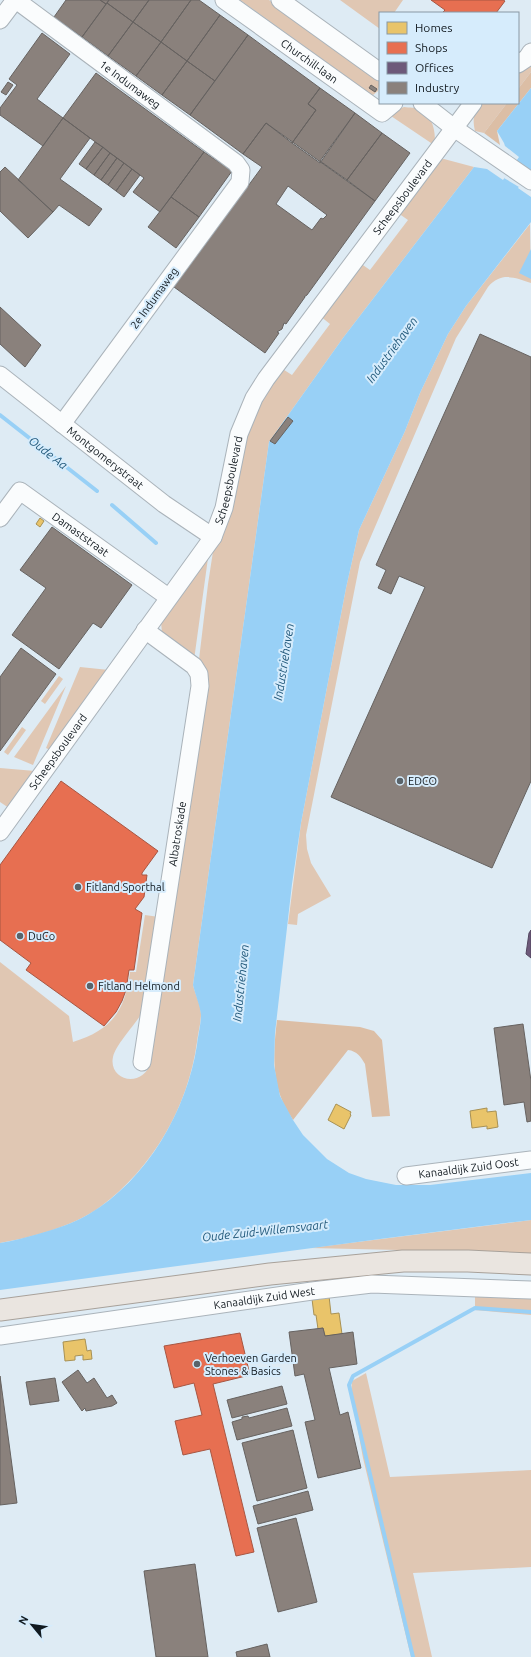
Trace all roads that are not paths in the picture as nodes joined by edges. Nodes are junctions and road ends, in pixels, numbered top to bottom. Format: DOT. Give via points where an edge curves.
graph roads {
  1 [pos="16,0"];
  2 [pos="224,0"];
  3 [pos="280,0"];
  4 [pos="0,20"];
  5 [pos="531,52"];
  6 [pos="519,63"];
  7 [pos="379,71"];
  8 [pos="393,104"];
  9 [pos="423,104"];
  10 [pos="472,104"];
  11 [pos="454,128"];
  12 [pos="241,170"];
  13 [pos="529,179"];
  14 [pos="0,375"];
  15 [pos="62,424"];
  16 [pos="0,518"];
  17 [pos="213,537"];
  18 [pos="168,597"];
  19 [pos="145,630"];
  20 [pos="2,823"];
  21 [pos="142,1062"];
  22 [pos="531,1160"];
  23 [pos="406,1176"];
  24 [pos="531,1264"];
  25 [pos="270,1274"];
  26 [pos="531,1290"];
  27 [pos="0,1310"];
  28 [pos="0,1322"];
  29 [pos="0,1336"];
  1 -- 4 [label="street"];
  1 -- 12 [label="street, 1e Indumaweg" via="236,163"];
  2 -- 8 [label="street, Churchill-laan" via="382,113"];
  3 -- 7 [label="street"];
  5 -- 6 [label="street"];
  9 -- 11 [label="street"];
  10 -- 11 [label="street, Scheepsboulevard"];
  11 -- 13 [label="street"];
  11 -- 17 [label="street, Scheepsboulevard" via="254,398 239,434 224,508"];
  12 -- 15 [label="street, 2e Indumaweg" via="240,182"];
  14 -- 15 [label="street, Montgomerystraat"];
  15 -- 17 [label="street, Montgomerystraat" via="164,504"];
  16 -- 18 [label="street, Damaststraat" via="20,491"];
  17 -- 18 [label="street, Scheepsboulevard"];
  18 -- 19 [label="street, Scheepsboulevard"];
  19 -- 20 [label="street, Scheepsboulevard"];
  19 -- 21 [label="street, Albatroskade" via="194,666 199,674 200,686"];
  22 -- 23 [label="street, Kanaaldijk Zuid Oost"];
  24 -- 25 [label="main road, Kanaaldijk Zuid West" via="403,1261"];
  25 -- 27 [label="main road, Kanaaldijk Zuid West"];
  25 -- 28 [label="main road, Kanaaldijk Zuid West" via="222,1292"];
  26 -- 29 [label="street, Kanaaldijk Zuid West" via="372,1284"];
}
